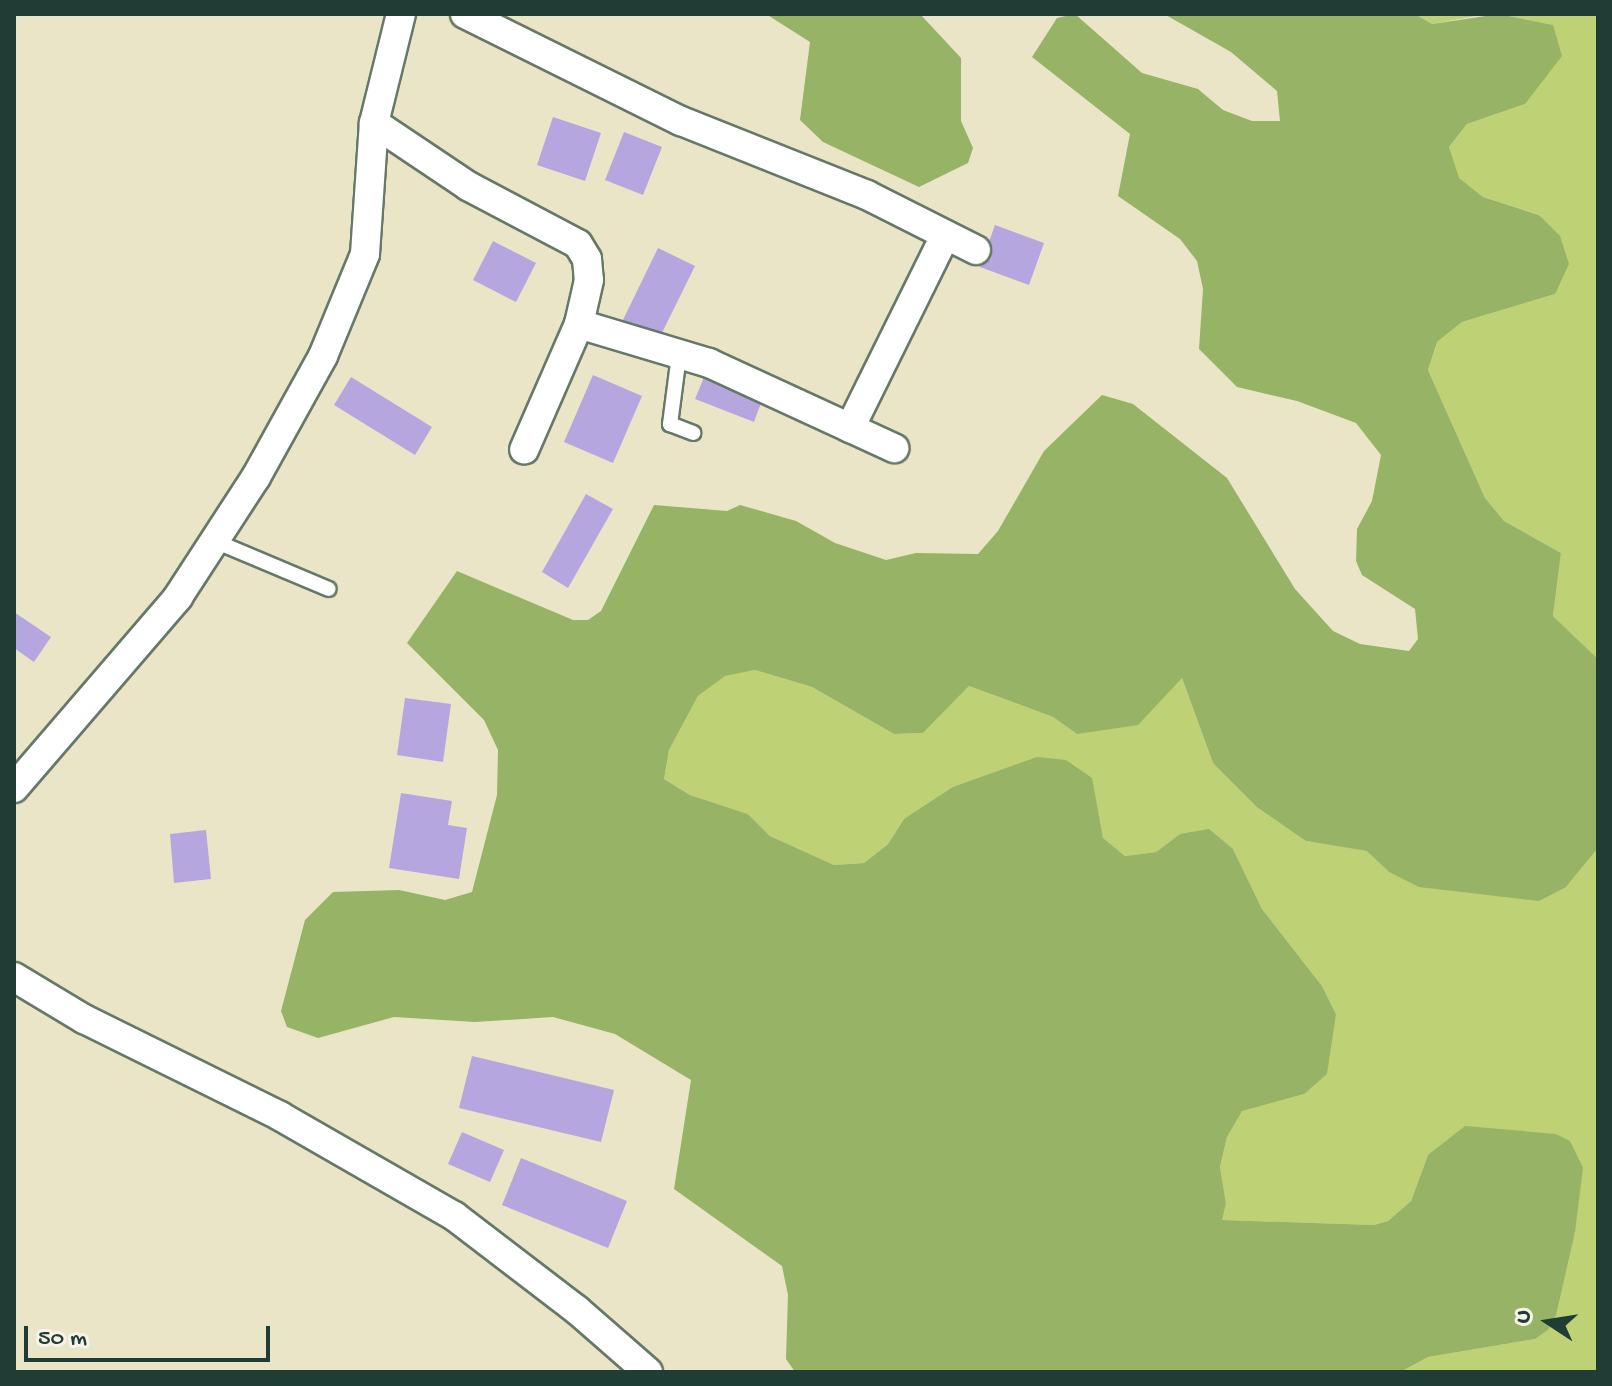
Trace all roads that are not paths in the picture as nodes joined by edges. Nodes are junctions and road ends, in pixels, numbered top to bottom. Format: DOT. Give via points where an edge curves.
graph roads {
  1 [pos="401,14"];
  2 [pos="465,14"];
  3 [pos="374,123"];
  4 [pos="945,236"];
  5 [pos="976,250"];
  6 [pos="579,324"];
  7 [pos="679,355"];
  8 [pos="850,428"];
  9 [pos="693,433"];
  10 [pos="894,448"];
  11 [pos="524,450"];
  12 [pos="217,542"];
  13 [pos="329,589"];
  14 [pos="14,788"];
  15 [pos="14,977"];
  16 [pos="648,1372"];
  1 -- 3 [label="street"];
  2 -- 4 [label="street" via="681,121 867,195"];
  3 -- 6 [label="street" via="468,186 578,244 587,259 589,280"];
  3 -- 12 [label="street" via="365,254 353,293"];
  4 -- 5 [label="street"];
  4 -- 8 [label="street"];
  6 -- 7 [label="street"];
  6 -- 11 [label="street"];
  7 -- 8 [label="street" via="709,363"];
  7 -- 9 [label="lane" via="670,424"];
  8 -- 10 [label="street"];
  12 -- 13 [label="lane"];
  12 -- 14 [label="street" via="178,597"];
  15 -- 16 [label="street" via="84,1019 280,1116 454,1216 553,1290"];
}
